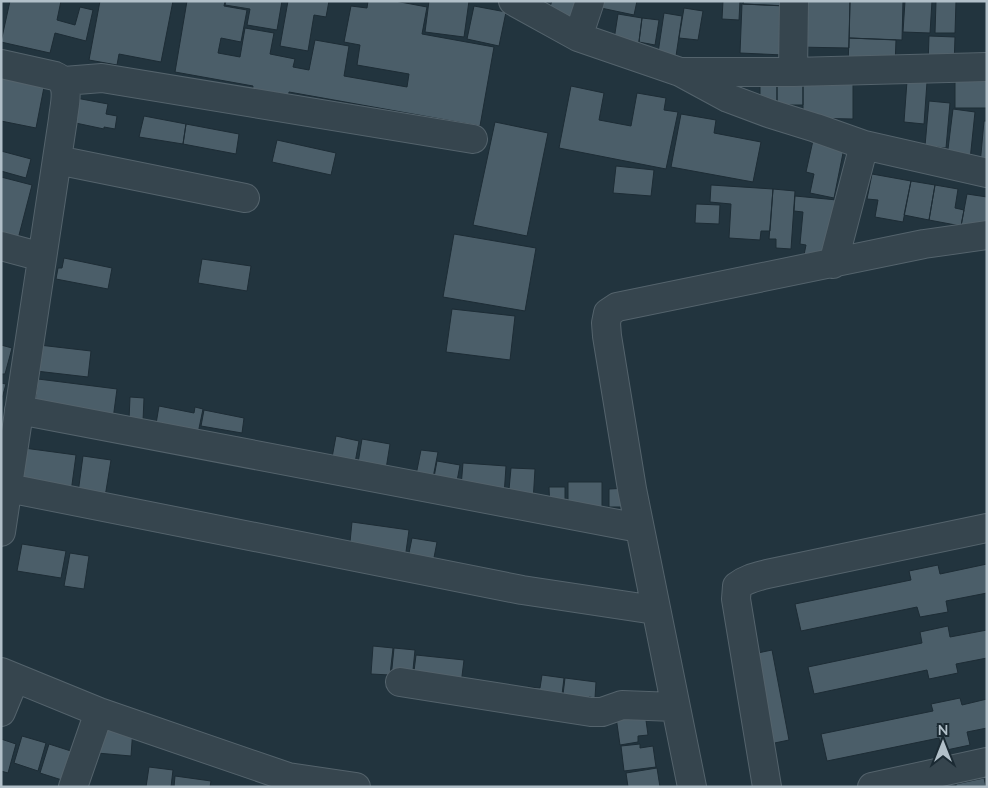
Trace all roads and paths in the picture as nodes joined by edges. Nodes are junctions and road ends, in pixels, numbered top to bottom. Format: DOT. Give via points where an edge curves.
graph roads {
  1 [pos="514,1"];
  2 [pos="590,1"];
  3 [pos="794,1"];
  4 [pos="578,37"];
  5 [pos="1,64"];
  6 [pos="987,67"];
  7 [pos="680,72"];
  8 [pos="793,72"];
  9 [pos="64,82"];
  10 [pos="473,139"];
  11 [pos="864,145"];
  12 [pos="57,160"];
  13 [pos="987,173"];
  14 [pos="245,198"];
  15 [pos="987,235"];
  16 [pos="1,246"];
  17 [pos="42,257"];
  18 [pos="833,264"];
  19 [pos="20,410"];
  20 [pos="8,488"];
  21 [pos="639,528"];
  22 [pos="987,528"];
  23 [pos="1,532"];
  24 [pos="655,610"];
  25 [pos="8,675"];
  26 [pos="400,682"];
  27 [pos="675,708"];
  28 [pos="1,712"];
  29 [pos="100,712"];
  30 [pos="987,762"];
  31 [pos="287,782"];
  32 [pos="72,787"];
  33 [pos="356,787"];
  34 [pos="692,787"];
  35 [pos="767,787"];
  36 [pos="872,787"];
  1 -- 4 [label="street"];
  2 -- 4 [label="street"];
  3 -- 8 [label="street"];
  4 -- 7 [label="street"];
  5 -- 9 [label="street" via="53,75"];
  6 -- 8 [label="street"];
  7 -- 8 [label="street"];
  7 -- 11 [label="street" via="728,98"];
  9 -- 10 [label="street" via="102,78"];
  9 -- 12 [label="street" via="66,91"];
  11 -- 13 [label="street"];
  11 -- 18 [label="street"];
  12 -- 14 [label="street"];
  12 -- 17 [label="street"];
  15 -- 18 [label="street" via="924,244"];
  16 -- 17 [label="street"];
  17 -- 19 [label="street"];
  18 -- 21 [label="street" via="617,307 608,313 607,336"];
  19 -- 20 [label="street"];
  19 -- 21 [label="street"];
  20 -- 23 [label="street"];
  20 -- 24 [label="street" via="522,590"];
  21 -- 24 [label="street"];
  22 -- 35 [label="street" via="759,576 737,586 736,599"];
  24 -- 27 [label="street"];
  25 -- 28 [label="street"];
  25 -- 29 [label="street"];
  26 -- 27 [label="street" via="590,712 602,712 622,705"];
  27 -- 34 [label="street"];
  29 -- 31 [label="street"];
  29 -- 32 [label="street"];
  30 -- 36 [label="street"];
  31 -- 33 [label="street"];
}
